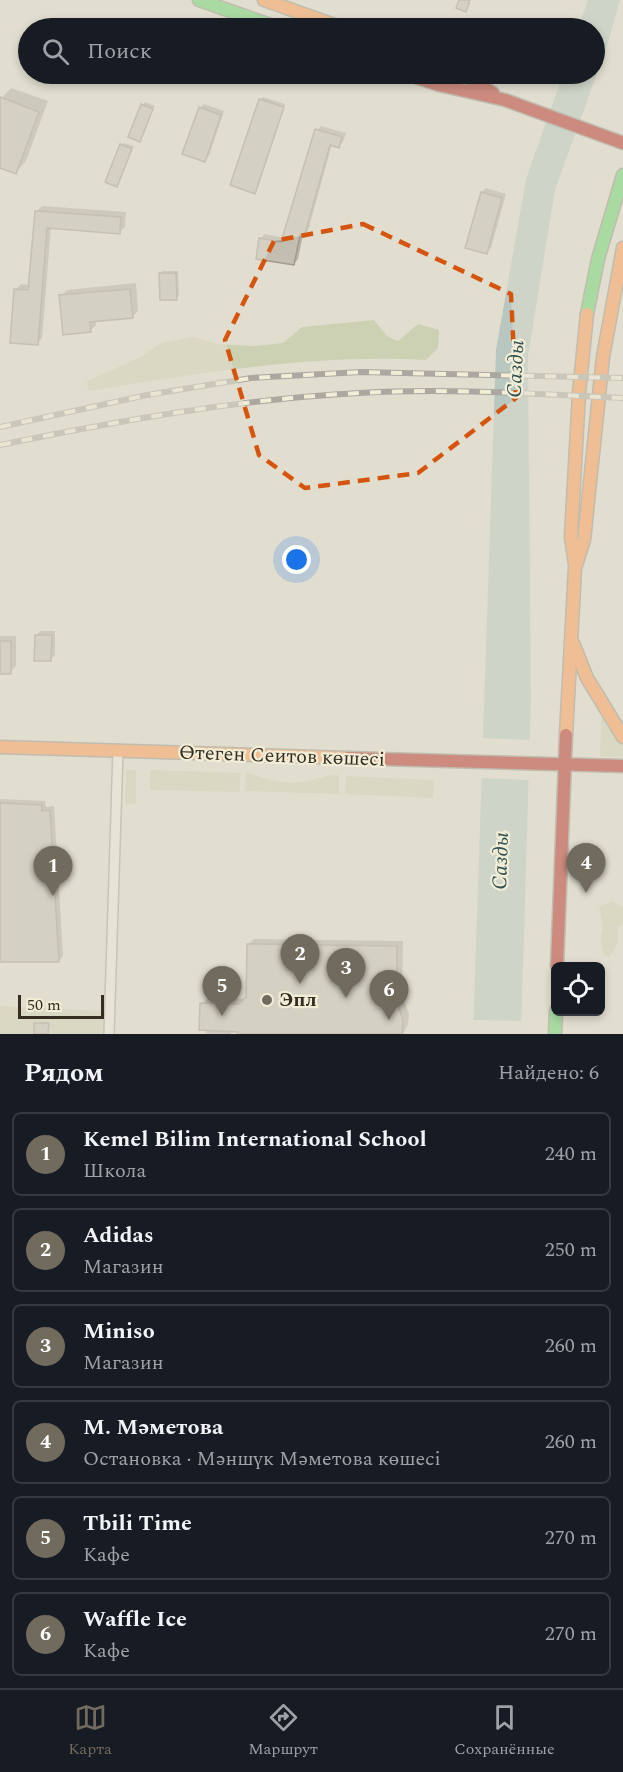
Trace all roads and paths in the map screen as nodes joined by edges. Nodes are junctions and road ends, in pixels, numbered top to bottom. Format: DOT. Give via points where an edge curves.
graph roads {
  1 [pos="264,0"];
  2 [pos="205,1"];
  3 [pos="252,18"];
  4 [pos="315,18"];
  5 [pos="436,84"];
  6 [pos="477,84"];
  7 [pos="505,100"];
  8 [pos="623,142"];
  9 [pos="623,175"];
  10 [pos="623,250"];
  11 [pos="576,568"];
  12 [pos="571,637"];
  13 [pos="623,737"];
  14 [pos="0,747"];
  15 [pos="118,750"];
  16 [pos="564,765"];
  17 [pos="623,766"];
  18 [pos="557,962"];
  19 [pos="556,1016"];
  20 [pos="109,1034"];
  21 [pos="555,1034"];
  1 -- 4 [label="main road"];
  2 -- 3 [label="main road"];
  5 -- 7 [label="main road"];
  6 -- 7 [label="main road"];
  7 -- 8 [label="main road"];
  9 -- 11 [label="main road" via="605,231 583,343 571,537"];
  10 -- 11 [label="main road" via="604,345 584,540"];
  11 -- 12 [label="main road"];
  12 -- 13 [label="main road" via="587,678"];
  12 -- 16 [label="main road"];
  14 -- 15 [label="main road, Өтеген Сеитов көшесі"];
  15 -- 16 [label="main road, Өтеген Сеитов көшесі"];
  15 -- 20 [label="street"];
  16 -- 17 [label="main road, Өтеген Сеитов көшесі"];
  16 -- 18 [label="main road"];
  19 -- 21 [label="main road"];
}
